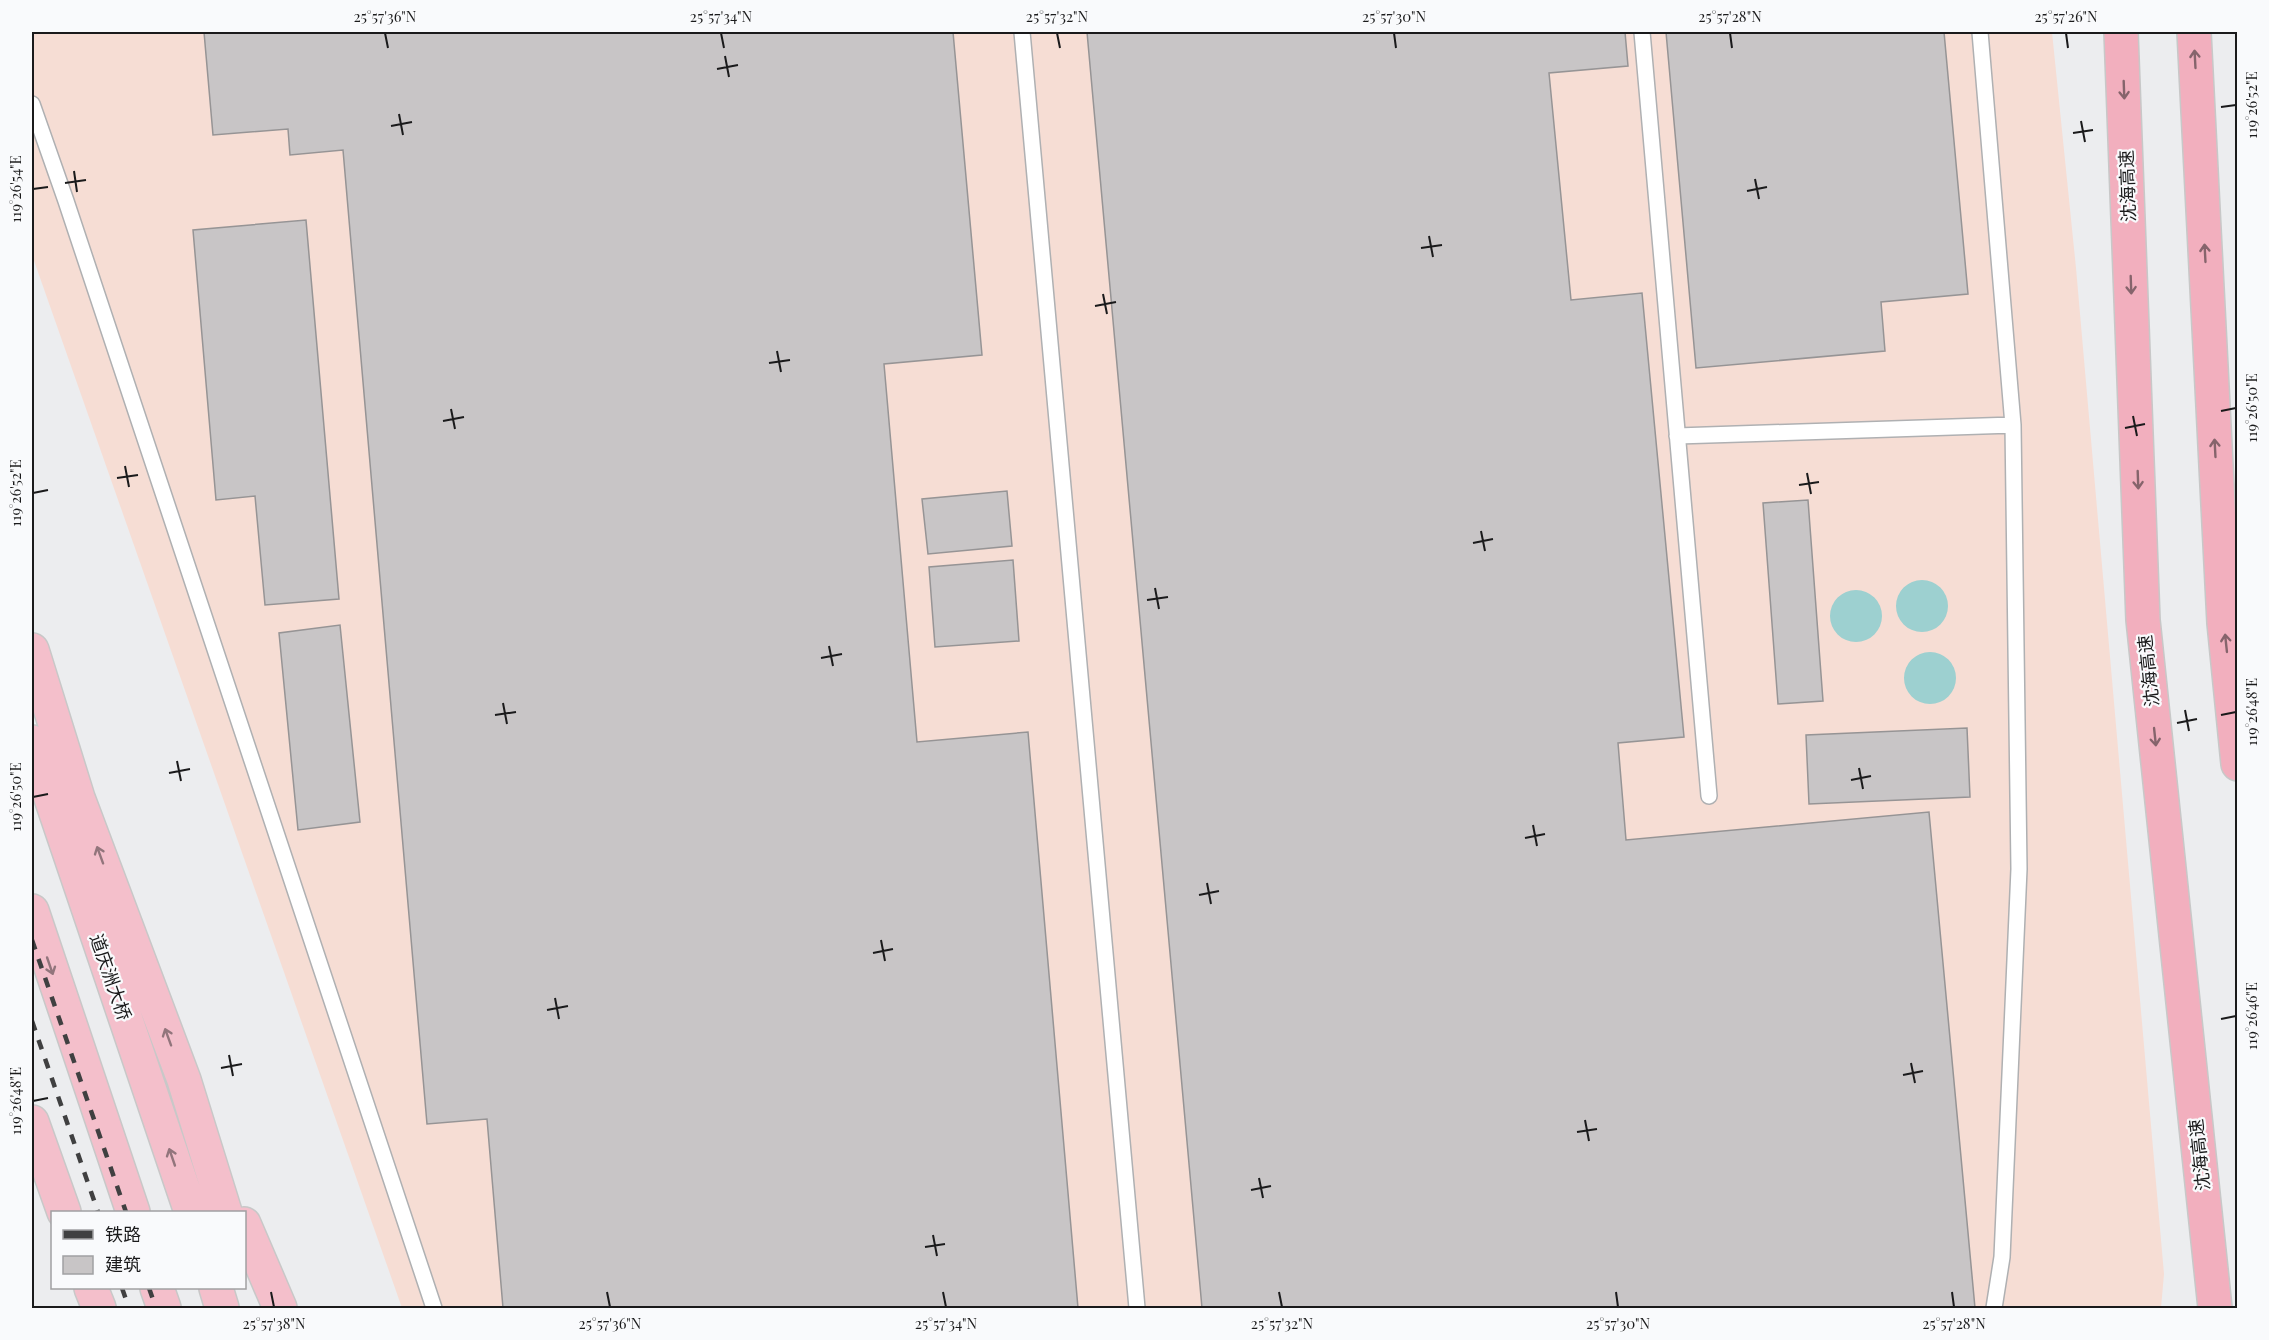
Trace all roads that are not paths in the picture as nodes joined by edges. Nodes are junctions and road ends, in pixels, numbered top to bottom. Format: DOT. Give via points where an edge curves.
graph roads {
  1 [pos="1022,32"];
  2 [pos="1642,32"];
  3 [pos="1980,32"];
  4 [pos="2121,32"];
  5 [pos="2194,32"];
  6 [pos="32,104"];
  7 [pos="2013,425"];
  8 [pos="1677,436"];
  9 [pos="32,650"];
  10 [pos="32,742"];
  11 [pos="2238,764"];
  12 [pos="1709,796"];
  13 [pos="32,911"];
  14 [pos="184,1080"];
  15 [pos="32,1122"];
  16 [pos="56,1211"];
  17 [pos="64,1211"];
  18 [pos="133,1211"];
  19 [pos="191,1211"];
  20 [pos="225,1211"];
  21 [pos="240,1211"];
  22 [pos="246,1229"];
  23 [pos="246,1280"];
  24 [pos="76,1289"];
  25 [pos="92,1289"];
  26 [pos="158,1289"];
  27 [pos="217,1289"];
  28 [pos="81,1308"];
  29 [pos="99,1308"];
  30 [pos="164,1308"];
  31 [pos="222,1308"];
  32 [pos="255,1308"];
  33 [pos="280,1308"];
  34 [pos="434,1308"];
  35 [pos="1137,1308"];
  36 [pos="1994,1308"];
  37 [pos="2215,1308"];
  1 -- 35 [label="lane"];
  2 -- 8 [label="lane"];
  3 -- 7 [label="lane"];
  4 -- 37 [label="highway, 沈海高速, one-way" via="2143,620"];
  11 -- 5 [label="highway, one-way" via="2224,623"];
  6 -- 34 [label="lane"];
  7 -- 8 [label="lane"];
  7 -- 36 [label="lane" via="2019,869 2002,1257"];
  8 -- 12 [label="lane"];
  14 -- 9 [label="highway, one-way" via="78,798"];
  19 -- 10 [label="highway, 道庆洲大桥, one-way"];
  13 -- 18 [label="highway, one-way"];
  14 -- 20 [label="highway"];
  14 -- 21 [label="highway"];
  15 -- 16 [label="highway"];
  15 -- 17 [label="highway"];
  22 -- 33 [label="highway"];
  23 -- 32 [label="highway"];
  24 -- 28 [label="highway"];
  25 -- 29 [label="highway"];
  26 -- 30 [label="highway"];
  27 -- 31 [label="highway"];
}
